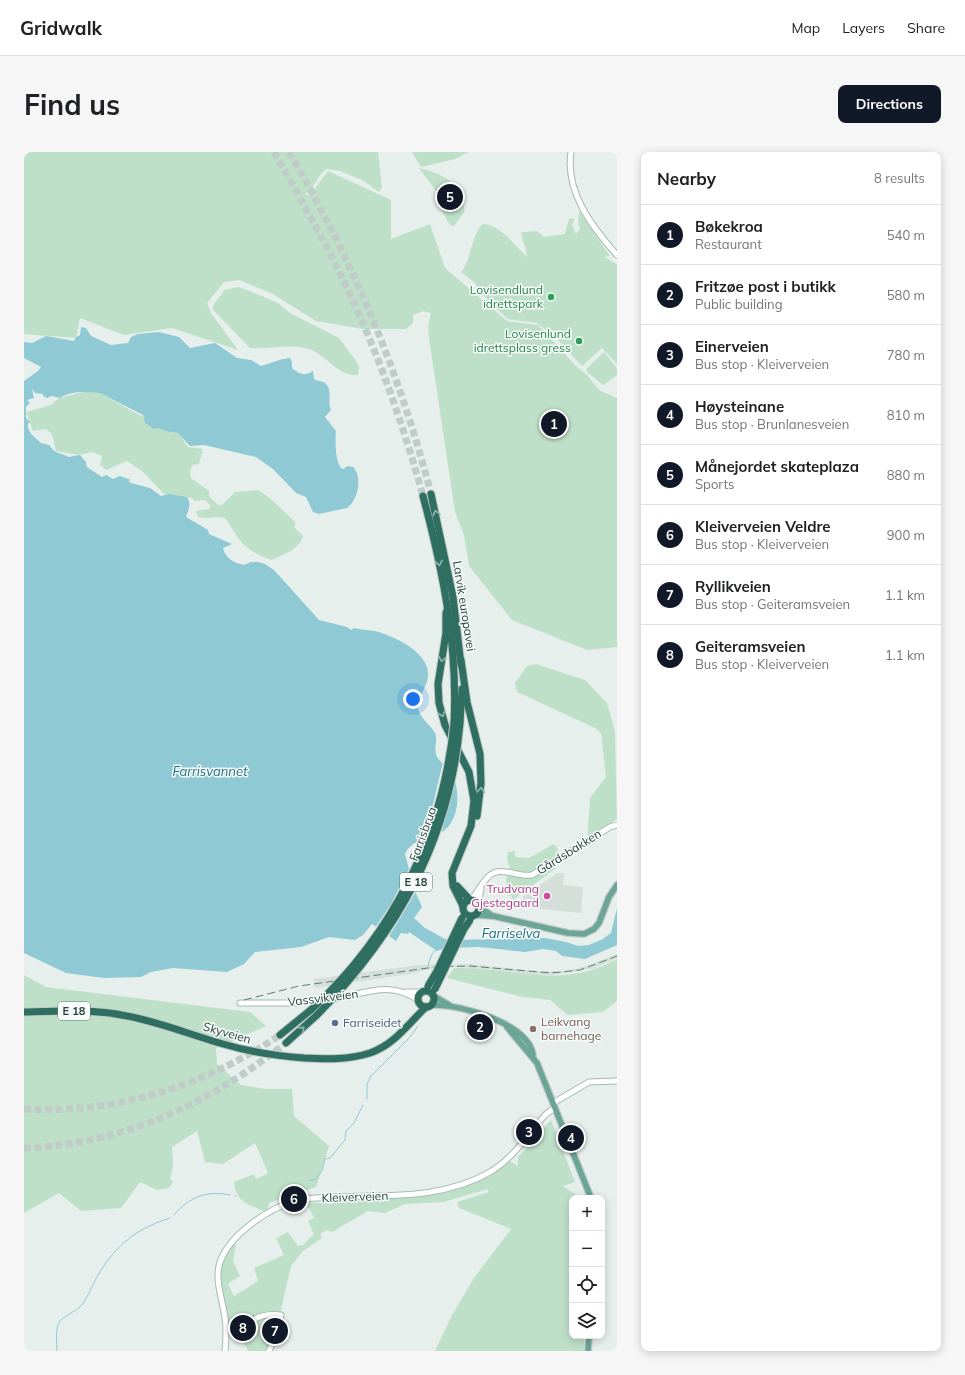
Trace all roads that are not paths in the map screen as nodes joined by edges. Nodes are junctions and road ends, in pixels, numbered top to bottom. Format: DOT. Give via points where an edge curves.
graph roads {
  1 [pos="570,152"];
  2 [pos="617,255"];
  3 [pos="431,494"];
  4 [pos="423,496"];
  5 [pos="448,607"];
  6 [pos="461,660"];
  7 [pos="457,723"];
  8 [pos="617,825"];
  9 [pos="617,886"];
  10 [pos="481,888"];
  11 [pos="470,900"];
  12 [pos="463,912"];
  13 [pos="477,912"];
  14 [pos="405,992"];
  15 [pos="429,992"];
  16 [pos="418,1001"];
  17 [pos="240,1003"];
  18 [pos="450,1005"];
  19 [pos="429,1006"];
  20 [pos="24,1012"];
  21 [pos="315,1012"];
  22 [pos="414,1019"];
  23 [pos="280,1035"];
  24 [pos="286,1043"];
  25 [pos="617,1081"];
  26 [pos="554,1106"];
  27 [pos="590,1195"];
  28 [pos="226,1330"];
  29 [pos="589,1339"];
  30 [pos="225,1351"];
  31 [pos="269,1351"];
  32 [pos="588,1351"];
  1 -- 2 [label="street" via="571,173 581,206 595,229"];
  6 -- 3 [label="highway, Larvik europavei / E 18, one-way" via="453,597"];
  4 -- 5 [label="highway, Larvik europavei / E 18, one-way"];
  5 -- 7 [label="highway, Larvik europavei / E 18" via="456,677"];
  5 -- 12 [label="highway, E 18, one-way" via="438,697 445,725 469,772 474,801 471,826 452,873 453,886"];
  6 -- 7 [label="highway, Larvik europavei / E 18"];
  11 -- 6 [label="highway, E 18, one-way" via="460,891 456,872 477,819 481,764 467,702"];
  7 -- 21 [label="highway, Farrisbrua / E 18, bridge" via="441,800 427,843 412,876 395,909 364,953"];
  8 -- 10 [label="street, Gårdsbakken" via="536,874 524,876 504,871 496,872 487,877"];
  9 -- 13 [label="main road" via="609,897 599,923 584,934 568,933"];
  10 -- 11 [label="street, Gårdsbakken"];
  10 -- 13 [label="street, Gårdsbakken"];
  11 -- 12 [label="highway"];
  11 -- 13 [label="highway, E 18"];
  12 -- 13 [label="highway" via="468,916"];
  12 -- 15 [label="highway, bridge"];
  13 -- 15 [label="highway, bridge" via="464,929"];
  14 -- 15 [label="street, Vassvikveien"];
  14 -- 16 [label="street, Vassvikveien"];
  14 -- 17 [label="street, Vassvikveien" via="386,988 310,1002"];
  15 -- 16 [label="highway"];
  15 -- 18 [label="main road"];
  15 -- 19 [label="highway"];
  16 -- 19 [label="highway"];
  16 -- 22 [label="highway"];
  18 -- 19 [label="main road"];
  18 -- 26 [label="main road" via="482,1014 514,1030 533,1053"];
  19 -- 22 [label="highway, Skyveien / E 18"];
  20 -- 22 [label="highway, Skyveien / E 18" via="78,1011 118,1014 254,1052 320,1059 351,1057 376,1050 397,1037"];
  21 -- 23 [label="highway, E 18"];
  24 -- 21 [label="highway, E 18, one-way"];
  25 -- 26 [label="street, Kleiverveien" via="589,1082"];
  26 -- 27 [label="main road"];
  26 -- 28 [label="street, Kleiverveien" via="498,1167 468,1182 443,1190 410,1195 297,1200 283,1205 257,1221 232,1240 218,1266 218,1285"];
  28 -- 30 [label="street, Kleiverveien"];
  28 -- 31 [label="street" via="238,1328 261,1315 281,1315"];
  29 -- 32 [label="main road"];
}
